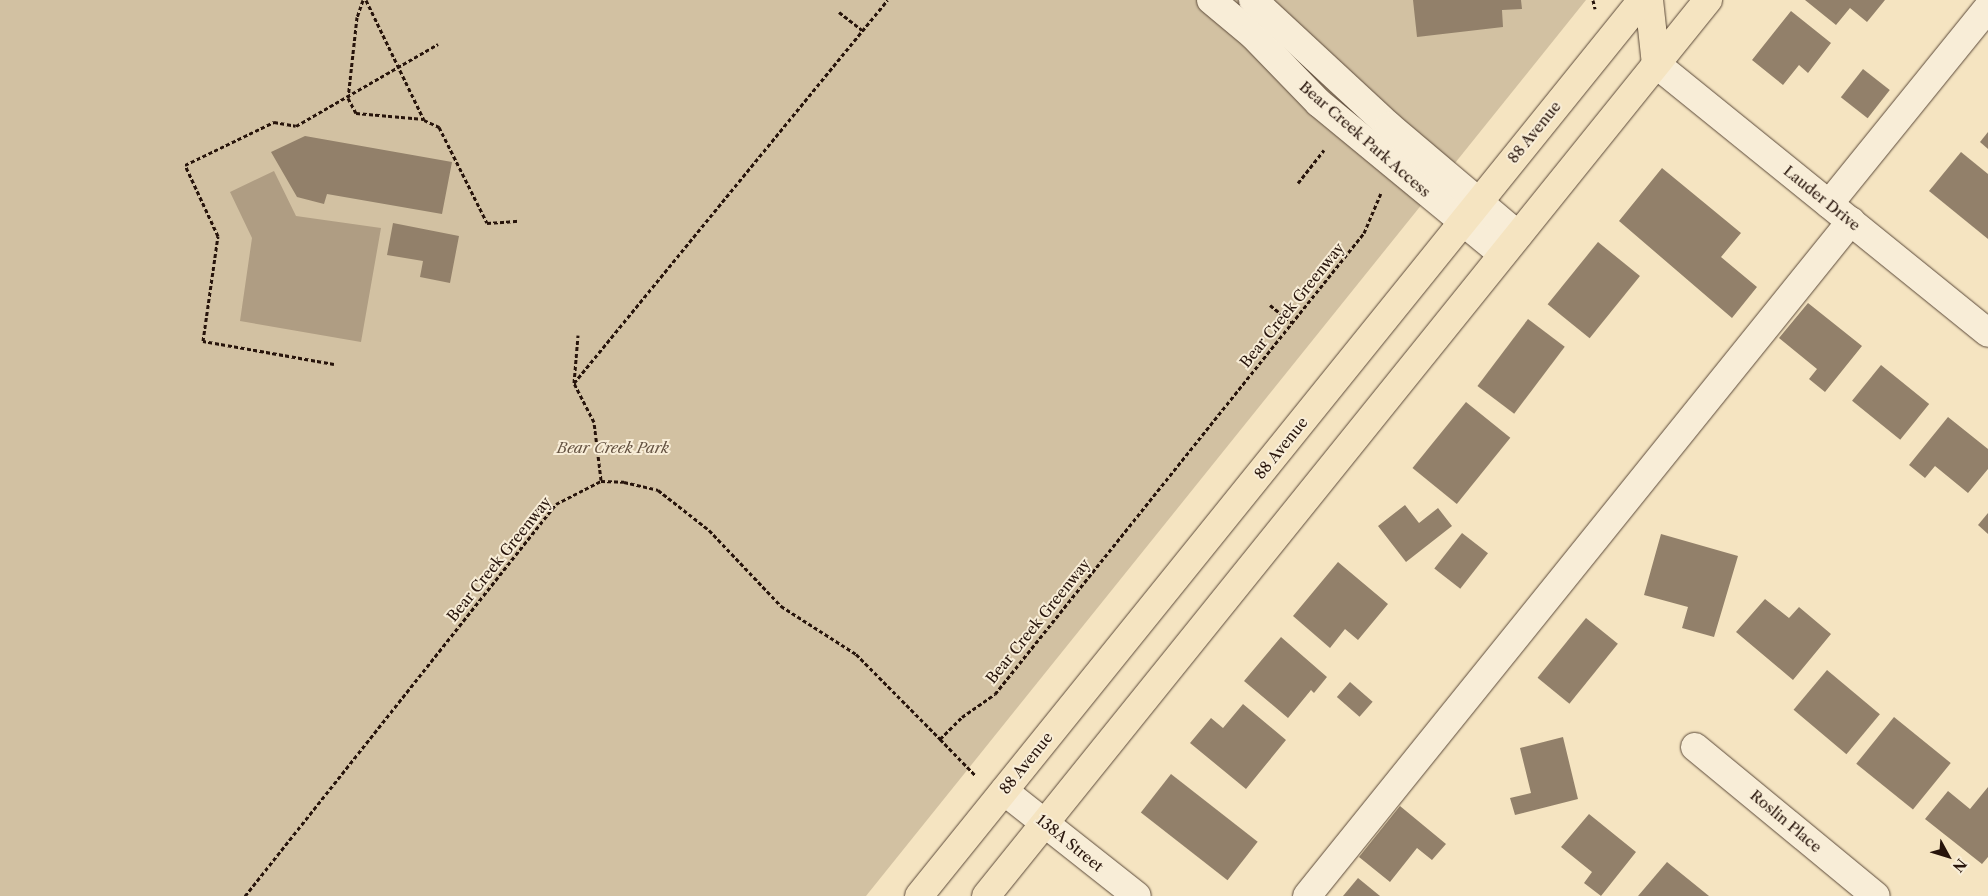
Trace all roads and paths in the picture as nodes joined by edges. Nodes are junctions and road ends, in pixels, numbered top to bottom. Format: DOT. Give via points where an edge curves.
graph roads {
  1 [pos="364,0"];
  2 [pos="887,0"];
  3 [pos="1211,0"];
  4 [pos="1253,0"];
  5 [pos="1593,0"];
  6 [pos="1642,0"];
  7 [pos="1649,0"];
  8 [pos="1708,0"];
  9 [pos="1988,8"];
  10 [pos="1595,9"];
  11 [pos="839,12"];
  12 [pos="862,30"];
  13 [pos="438,44"];
  14 [pos="1656,64"];
  15 [pos="400,66"];
  16 [pos="348,98"];
  17 [pos="424,120"];
  18 [pos="1324,150"];
  19 [pos="1298,183"];
  20 [pos="1388,197"];
  21 [pos="1829,204"];
  22 [pos="1471,212"];
  23 [pos="519,221"];
  24 [pos="1851,221"];
  25 [pos="1510,245"];
  26 [pos="1270,305"];
  27 [pos="1292,323"];
  28 [pos="1988,333"];
  29 [pos="578,335"];
  30 [pos="334,364"];
  31 [pos="574,383"];
  32 [pos="601,480"];
  33 [pos="940,739"];
  34 [pos="1696,747"];
  35 [pos="977,776"];
  36 [pos="1004,791"];
  37 [pos="1045,823"];
  38 [pos="244,896"];
  39 [pos="919,896"];
  40 [pos="986,896"];
  41 [pos="1137,896"];
  42 [pos="1307,896"];
  43 [pos="1876,896"];
  1 -- 15 [label="path"];
  1 -- 16 [label="path" via="357,17"];
  2 -- 12 [label="path"];
  3 -- 22 [label="street, Bear Creek Park Access" via="1253,35 1319,103"];
  4 -- 22 [label="street, Bear Creek Park Access" via="1389,126"];
  5 -- 10 [label="path"];
  6 -- 22 [label="main road, 88 Avenue"];
  7 -- 14 [label="main road"];
  8 -- 14 [label="main road"];
  9 -- 21 [label="street"];
  11 -- 12 [label="path"];
  12 -- 31 [label="path"];
  13 -- 15 [label="path"];
  14 -- 21 [label="street, Lauder Drive"];
  14 -- 25 [label="main road"];
  15 -- 16 [label="path"];
  15 -- 17 [label="path"];
  16 -- 17 [label="path" via="356,113"];
  16 -- 30 [label="path" via="296,126 274,122 185,164 218,236 203,341"];
  17 -- 23 [label="path" via="438,128 487,223"];
  18 -- 19 [label="path"];
  20 -- 27 [label="path, Bear Creek Greenway" via="1381,192 1364,233"];
  21 -- 24 [label="street, Lauder Drive"];
  22 -- 25 [label="street, Bear Creek Park Access"];
  22 -- 36 [label="main road, 88 Avenue"];
  24 -- 28 [label="street, Lauder Drive"];
  24 -- 42 [label="street"];
  25 -- 37 [label="main road"];
  26 -- 27 [label="path"];
  27 -- 33 [label="path, Bear Creek Greenway" via="995,694 962,717"];
  29 -- 31 [label="path"];
  31 -- 32 [label="path" via="594,422"];
  32 -- 33 [label="path" via="658,490 709,530 781,606 856,654"];
  32 -- 38 [label="path, Bear Creek Greenway" via="556,504"];
  33 -- 35 [label="path"];
  34 -- 43 [label="street, Roslin Place"];
  36 -- 37 [label="street, 138A Street"];
  36 -- 39 [label="main road, 88 Avenue"];
  37 -- 40 [label="main road"];
  37 -- 41 [label="street, 138A Street"];
}
